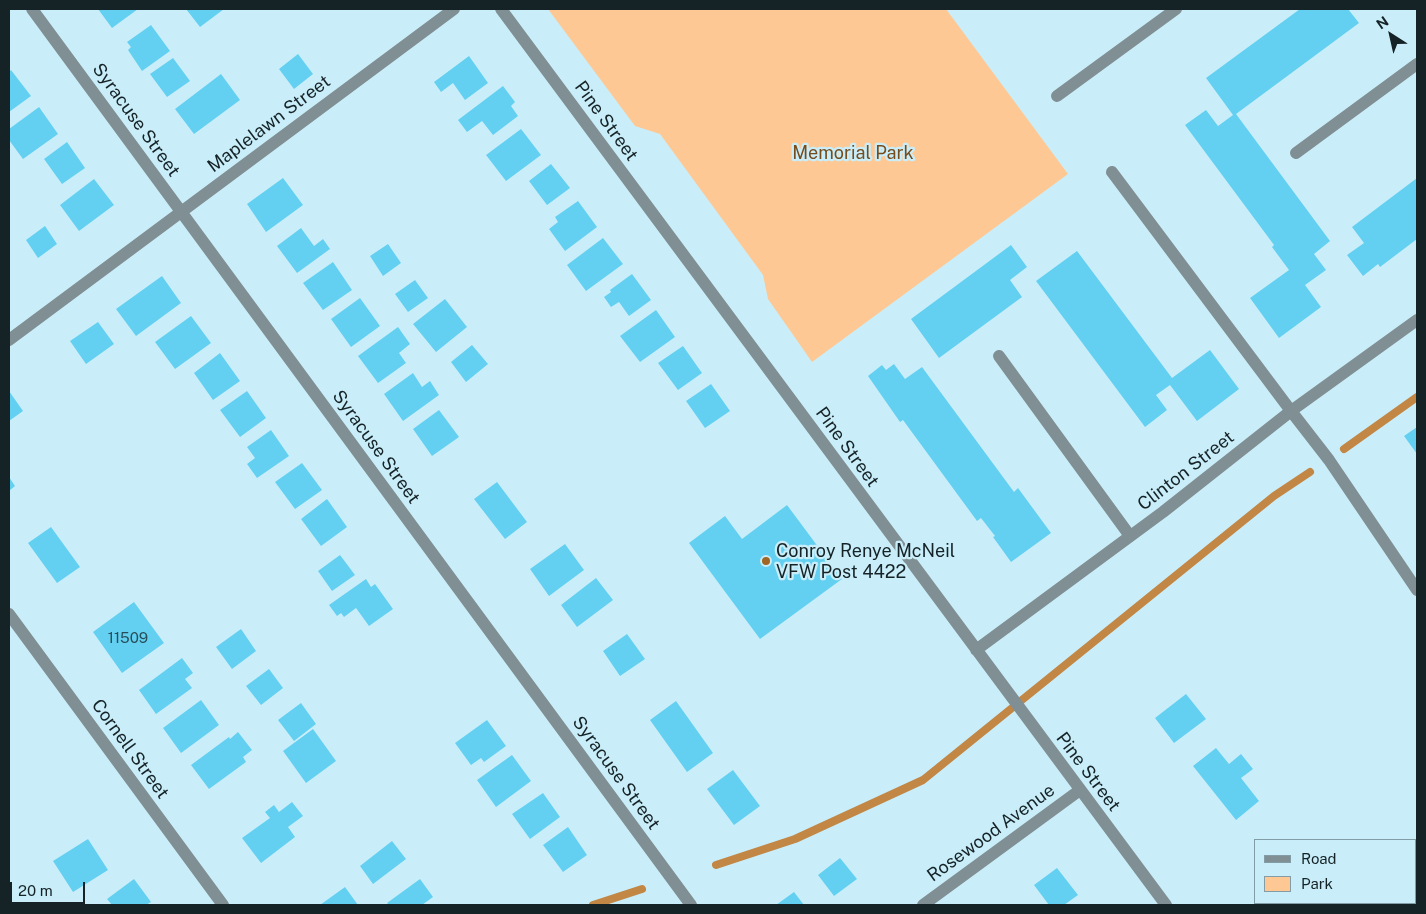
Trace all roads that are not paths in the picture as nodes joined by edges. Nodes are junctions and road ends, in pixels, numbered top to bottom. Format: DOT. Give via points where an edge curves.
graph roads {
  1 [pos="32,9"];
  2 [pos="454,9"];
  3 [pos="501,9"];
  4 [pos="1176,9"];
  5 [pos="1417,64"];
  6 [pos="1057,96"];
  7 [pos="1296,153"];
  8 [pos="1112,172"];
  9 [pos="181,212"];
  10 [pos="1417,320"];
  11 [pos="9,340"];
  12 [pos="999,356"];
  13 [pos="1291,411"];
  14 [pos="1130,536"];
  15 [pos="1417,590"];
  16 [pos="9,614"];
  17 [pos="976,650"];
  18 [pos="1080,790"];
  19 [pos="222,905"];
  20 [pos="691,905"];
  21 [pos="923,905"];
  22 [pos="1166,905"];
  1 -- 9 [label="street, Syracuse Street"];
  2 -- 9 [label="street, Maplelawn Street"];
  3 -- 17 [label="street, Pine Street"];
  4 -- 6 [label="street"];
  5 -- 7 [label="street"];
  8 -- 13 [label="street"];
  9 -- 11 [label="street, Maplelawn Street"];
  9 -- 20 [label="street, Syracuse Street"];
  10 -- 13 [label="street, Clinton Street"];
  12 -- 14 [label="street"];
  13 -- 14 [label="street, Clinton Street"];
  13 -- 15 [label="street" via="1329,460"];
  14 -- 17 [label="street, Clinton Street"];
  16 -- 19 [label="street, Cornell Street"];
  17 -- 18 [label="street, Pine Street"];
  18 -- 21 [label="street, Rosewood Avenue"];
  18 -- 22 [label="street, Pine Street"];
}
